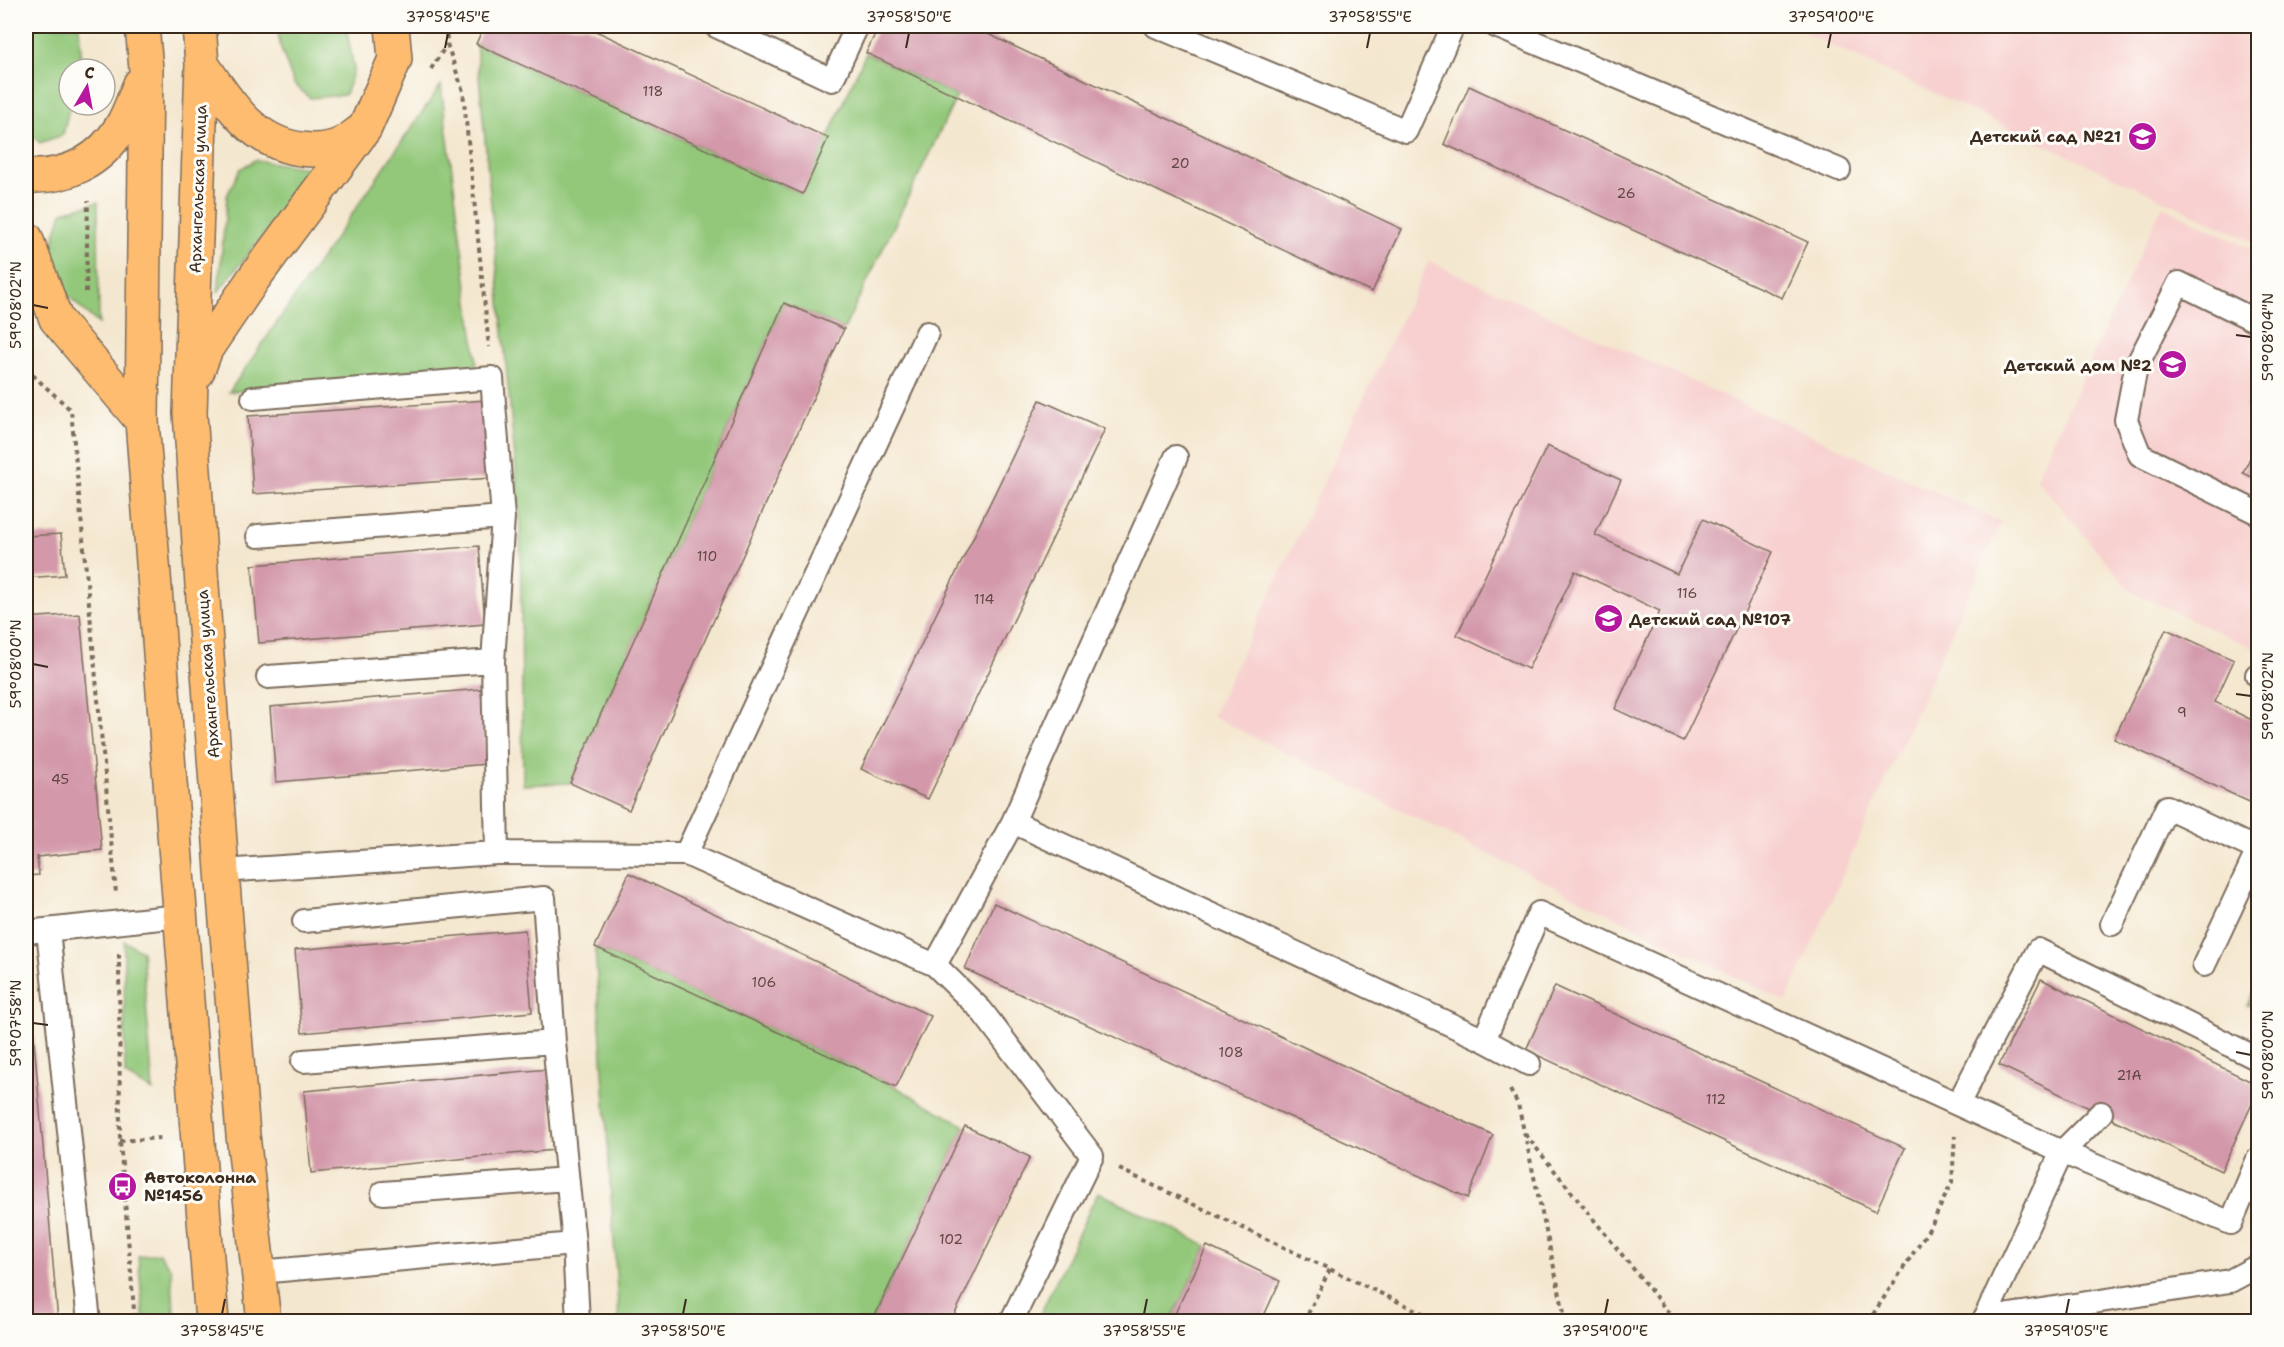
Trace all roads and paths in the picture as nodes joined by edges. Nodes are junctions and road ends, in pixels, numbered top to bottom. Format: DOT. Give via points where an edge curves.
graph roads {
  1 [pos="142,26"];
  2 [pos="199,26"];
  3 [pos="392,26"];
  4 [pos="446,26"];
  5 [pos="716,26"];
  6 [pos="857,26"];
  7 [pos="1453,26"];
  8 [pos="1496,26"];
  9 [pos="1162,27"];
  10 [pos="202,64"];
  11 [pos="146,69"];
  12 [pos="365,128"];
  13 [pos="1839,170"];
  14 [pos="26,177"];
  15 [pos="88,194"];
  16 [pos="26,238"];
  17 [pos="86,303"];
  18 [pos="2259,322"];
  19 [pos="927,333"];
  20 [pos="26,369"];
  21 [pos="492,378"];
  22 [pos="254,398"];
  23 [pos="190,414"];
  24 [pos="142,420"];
  25 [pos="1176,457"];
  26 [pos="2259,513"];
  27 [pos="503,517"];
  28 [pos="258,537"];
  29 [pos="493,661"];
  30 [pos="268,676"];
  31 [pos="1012,822"];
  32 [pos="2258,850"];
  33 [pos="497,852"];
  34 [pos="686,854"];
  35 [pos="222,871"];
  36 [pos="180,916"];
  37 [pos="304,921"];
  38 [pos="119,923"];
  39 [pos="2112,924"];
  40 [pos="48,930"];
  41 [pos="26,932"];
  42 [pos="935,965"];
  43 [pos="2204,965"];
  44 [pos="1484,1040"];
  45 [pos="554,1042"];
  46 [pos="2259,1059"];
  47 [pos="303,1060"];
  48 [pos="1529,1064"];
  49 [pos="1958,1104"];
  50 [pos="2101,1113"];
  51 [pos="1524,1134"];
  52 [pos="2062,1152"];
  53 [pos="1092,1156"];
  54 [pos="2259,1159"];
  55 [pos="567,1179"];
  56 [pos="382,1193"];
  57 [pos="574,1244"];
  58 [pos="2259,1266"];
  59 [pos="1330,1269"];
  60 [pos="259,1272"];
  61 [pos="1984,1320"];
  62 [pos="1440,1321"];
  63 [pos="89,1322"];
  64 [pos="135,1322"];
  65 [pos="212,1322"];
  66 [pos="264,1322"];
  67 [pos="578,1322"];
  68 [pos="1011,1322"];
  69 [pos="1304,1322"];
  70 [pos="1566,1322"];
  71 [pos="1676,1322"];
  72 [pos="1868,1322"];
  1 -- 11 [label="main road"];
  2 -- 10 [label="main road, Архангельская улица"];
  3 -- 12 [label="main road" via="395,59"];
  4 -- 21 [label="path" via="447,44 463,91"];
  5 -- 6 [label="lane" via="832,80"];
  7 -- 9 [label="lane" via="1406,131"];
  8 -- 13 [label="lane"];
  10 -- 12 [label="main road" via="231,106 254,130 285,147 328,149"];
  10 -- 23 [label="main road, Архангельская улица"];
  11 -- 14 [label="main road" via="121,128 98,155 84,165 48,177"];
  11 -- 24 [label="main road"];
  12 -- 23 [label="main road" via="206,349 198,368"];
  15 -- 17 [label="path"];
  16 -- 24 [label="main road" via="56,319"];
  18 -- 26 [label="lane" via="2179,283 2136,367 2126,420 2140,455"];
  19 -- 34 [label="lane"];
  20 -- 38 [label="path" via="71,410"];
  21 -- 22 [label="lane"];
  21 -- 27 [label="lane"];
  23 -- 35 [label="main road, Архангельская улица"];
  24 -- 36 [label="main road"];
  25 -- 31 [label="lane"];
  27 -- 28 [label="lane"];
  27 -- 29 [label="lane"];
  29 -- 30 [label="lane"];
  29 -- 33 [label="lane"];
  31 -- 42 [label="lane"];
  31 -- 44 [label="lane"];
  32 -- 39 [label="lane" via="2167,807"];
  32 -- 43 [label="lane"];
  33 -- 34 [label="lane"];
  33 -- 35 [label="lane"];
  34 -- 42 [label="lane"];
  35 -- 60 [label="main road, Архангельская улица" via="243,1135"];
  36 -- 38 [label="lane"];
  36 -- 65 [label="main road"];
  37 -- 45 [label="lane" via="544,898"];
  38 -- 40 [label="lane"];
  38 -- 64 [label="path" via="120,1141"];
  40 -- 41 [label="lane"];
  40 -- 63 [label="lane"];
  42 -- 53 [label="lane" via="981,1010"];
  44 -- 48 [label="lane"];
  44 -- 49 [label="lane" via="1539,913"];
  44 -- 51 [label="path" via="1518,1104"];
  45 -- 47 [label="lane"];
  45 -- 55 [label="lane"];
  46 -- 49 [label="lane" via="2038,950"];
  49 -- 52 [label="lane"];
  49 -- 72 [label="path" via="1952,1182 1931,1226"];
  50 -- 52 [label="lane"];
  51 -- 70 [label="path"];
  51 -- 71 [label="path"];
  52 -- 54 [label="lane" via="2230,1223"];
  52 -- 61 [label="lane"];
  53 -- 59 [label="path"];
  53 -- 68 [label="lane"];
  55 -- 56 [label="lane"];
  55 -- 57 [label="lane"];
  57 -- 60 [label="lane"];
  57 -- 67 [label="lane"];
  58 -- 61 [label="lane" via="2230,1281"];
  59 -- 62 [label="path"];
  59 -- 69 [label="path"];
  60 -- 66 [label="main road, Архангельская улица"];
}
